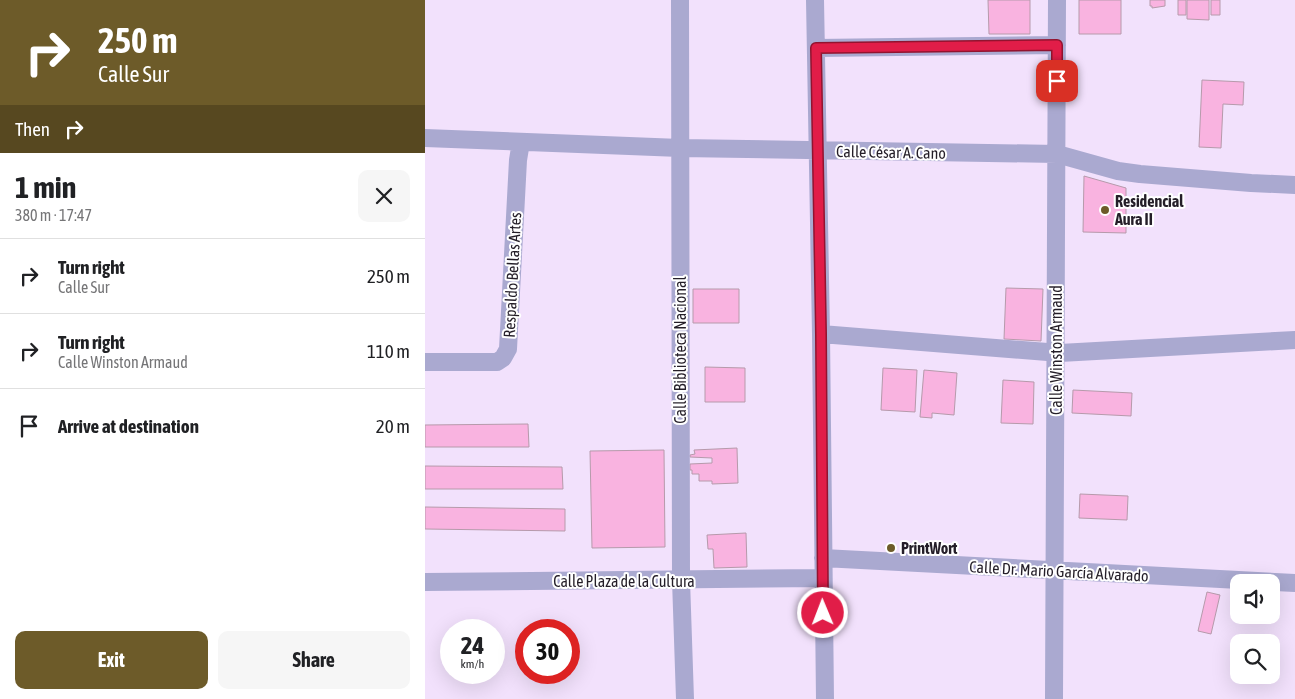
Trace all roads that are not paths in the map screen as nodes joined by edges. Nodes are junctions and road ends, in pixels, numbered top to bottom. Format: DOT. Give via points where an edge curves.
graph roads {
  1 [pos="679,0"];
  2 [pos="815,0"];
  3 [pos="1057,0"];
  4 [pos="1057,45"];
  5 [pos="816,48"];
  6 [pos="425,138"];
  7 [pos="521,142"];
  8 [pos="680,148"];
  9 [pos="818,151"];
  10 [pos="1057,154"];
  11 [pos="1295,184"];
  12 [pos="821,334"];
  13 [pos="1295,340"];
  14 [pos="1056,352"];
  15 [pos="425,362"];
  16 [pos="823,558"];
  17 [pos="1055,571"];
  18 [pos="823,578"];
  19 [pos="681,580"];
  20 [pos="425,582"];
  21 [pos="1295,583"];
  22 [pos="685,699"];
  23 [pos="825,699"];
  24 [pos="1054,699"];
  1 -- 8 [label="street, Calle Biblioteca Nacional"];
  2 -- 5 [label="street"];
  3 -- 4 [label="street, Calle Winston Armaud"];
  4 -- 5 [label="street"];
  4 -- 10 [label="street, Calle Winston Armaud"];
  5 -- 9 [label="street"];
  6 -- 7 [label="street, Calle César A. Cano"];
  7 -- 8 [label="street, Calle César A. Cano"];
  7 -- 15 [label="street, Respaldo Bellas Artes" via="509,349 497,362"];
  8 -- 9 [label="street, Calle César A. Cano"];
  8 -- 19 [label="street, Calle Biblioteca Nacional"];
  9 -- 10 [label="street, Calle César A. Cano"];
  9 -- 12 [label="street"];
  10 -- 11 [label="street, Calle César A. Cano" via="1140,174"];
  10 -- 14 [label="street, Calle Winston Armaud"];
  12 -- 14 [label="street"];
  12 -- 16 [label="street"];
  13 -- 14 [label="street"];
  14 -- 17 [label="street, Calle Winston Armaud"];
  16 -- 17 [label="street, Calle Dr. Mario García Alvarado"];
  16 -- 18 [label="street"];
  17 -- 21 [label="street, Calle Dr. Mario García Alvarado"];
  17 -- 24 [label="street, Calle Winston Armaud"];
  18 -- 19 [label="street, Calle Plaza de la Cultura"];
  18 -- 23 [label="street"];
  19 -- 20 [label="street, Calle Plaza de la Cultura"];
  19 -- 22 [label="street, Calle Biblioteca Nacional"];
}
